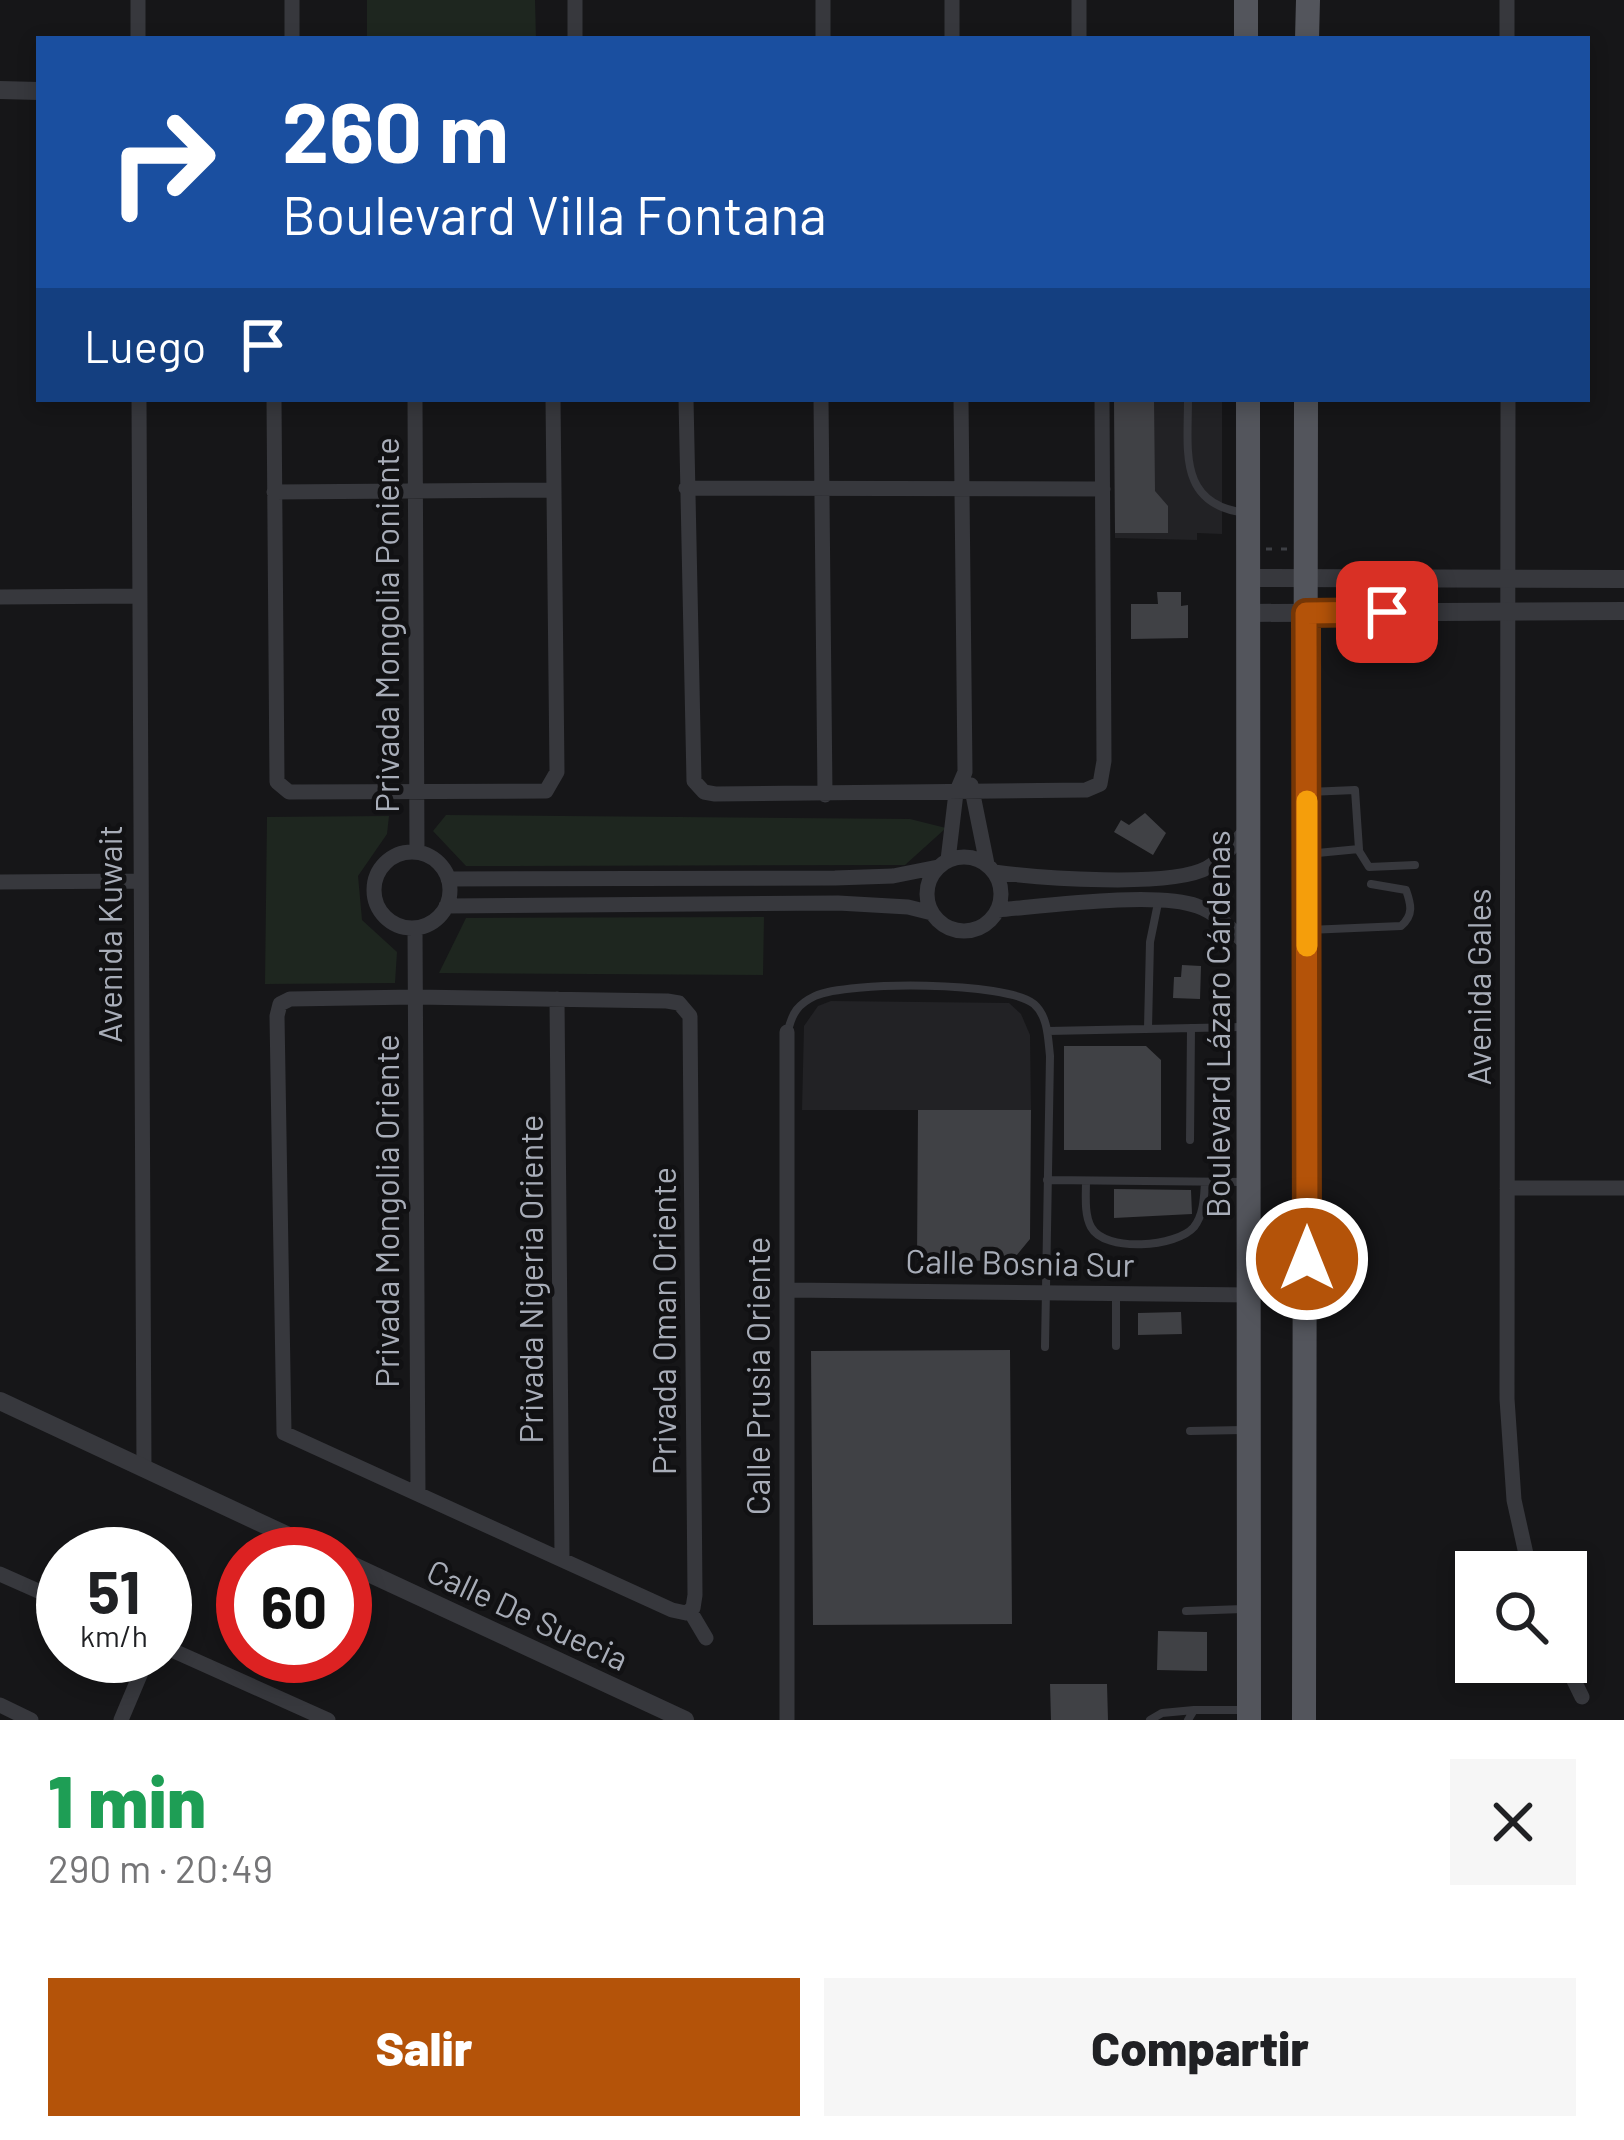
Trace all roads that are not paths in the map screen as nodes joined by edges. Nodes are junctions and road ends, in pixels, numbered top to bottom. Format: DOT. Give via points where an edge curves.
graph roads {
  1 [pos="138,0"];
  2 [pos="292,0"];
  3 [pos="575,0"];
  4 [pos="823,0"];
  5 [pos="952,0"];
  6 [pos="1079,0"];
  7 [pos="1246,0"];
  8 [pos="1308,0"];
  9 [pos="1507,0"];
  10 [pos="137,36"];
  11 [pos="292,36"];
  12 [pos="575,36"];
  13 [pos="823,36"];
  14 [pos="952,36"];
  15 [pos="1079,36"];
  16 [pos="1246,36"];
  17 [pos="1307,36"];
  18 [pos="1507,36"];
  19 [pos="0,90"];
  20 [pos="36,91"];
  21 [pos="139,402"];
  22 [pos="274,402"];
  23 [pos="415,402"];
  24 [pos="553,402"];
  25 [pos="686,402"];
  26 [pos="821,402"];
  27 [pos="962,402"];
  28 [pos="1102,402"];
  29 [pos="1188,402"];
  30 [pos="1248,402"];
  31 [pos="1306,402"];
  32 [pos="1508,402"];
  33 [pos="686,488"];
  34 [pos="822,488"];
  35 [pos="962,488"];
  36 [pos="1102,489"];
  37 [pos="554,490"];
  38 [pos="415,491"];
  39 [pos="274,492"];
  40 [pos="1248,514"];
  41 [pos="1248,578"];
  42 [pos="1306,578"];
  43 [pos="1624,578"];
  44 [pos="1509,579"];
  45 [pos="140,596"];
  46 [pos="0,597"];
  47 [pos="1624,611"];
  48 [pos="1508,612"];
  49 [pos="1248,613"];
  50 [pos="1306,613"];
  51 [pos="964,772"];
  52 [pos="416,791"];
  53 [pos="975,792"];
  54 [pos="1307,792"];
  55 [pos="956,793"];
  56 [pos="825,795"];
  57 [pos="1249,827"];
  58 [pos="1359,849"];
  59 [pos="417,852"];
  60 [pos="1307,854"];
  61 [pos="943,864"];
  62 [pos="1415,865"];
  63 [pos="991,868"];
  64 [pos="448,879"];
  65 [pos="710,879"];
  66 [pos="139,881"];
  67 [pos="0,882"];
  68 [pos="1371,884"];
  69 [pos="1159,902"];
  70 [pos="710,903"];
  71 [pos="446,907"];
  72 [pos="998,910"];
  73 [pos="932,913"];
  74 [pos="415,928"];
  75 [pos="1307,930"];
  76 [pos="1249,948"];
  77 [pos="415,998"];
  78 [pos="557,999"];
  79 [pos="1250,1027"];
  80 [pos="1148,1028"];
  81 [pos="1191,1028"];
  82 [pos="1048,1030"];
  83 [pos="787,1032"];
  84 [pos="1190,1140"];
  85 [pos="1047,1180"];
  86 [pos="1086,1180"];
  87 [pos="1205,1182"];
  88 [pos="1251,1182"];
  89 [pos="1508,1188"];
  90 [pos="1624,1188"];
  91 [pos="1251,1259"];
  92 [pos="1307,1259"];
  93 [pos="788,1290"];
  94 [pos="1045,1292"];
  95 [pos="1116,1293"];
  96 [pos="1251,1295"];
  97 [pos="1117,1346"];
  98 [pos="1045,1347"];
  99 [pos="0,1401"];
  100 [pos="1250,1430"];
  101 [pos="1190,1431"];
  102 [pos="144,1469"];
  103 [pos="418,1494"];
  104 [pos="269,1527"];
  105 [pos="1524,1551"];
  106 [pos="562,1558"];
  107 [pos="0,1574"];
  108 [pos="372,1575"];
  109 [pos="36,1590"];
  110 [pos="1250,1609"];
  111 [pos="690,1611"];
  112 [pos="1186,1611"];
  113 [pos="706,1638"];
  114 [pos="192,1659"];
  115 [pos="137,1683"];
  116 [pos="1575,1683"];
  117 [pos="1582,1697"];
  118 [pos="0,1706"];
  119 [pos="1194,1710"];
  120 [pos="1249,1715"];
  121 [pos="31,1720"];
  122 [pos="121,1720"];
  123 [pos="328,1720"];
  124 [pos="686,1720"];
  125 [pos="787,1720"];
  126 [pos="1150,1720"];
  127 [pos="1188,1720"];
  128 [pos="1304,1720"];
  1 -- 10 [label="street"];
  2 -- 11 [label="street"];
  3 -- 12 [label="street"];
  4 -- 13 [label="street"];
  5 -- 14 [label="street"];
  6 -- 15 [label="street"];
  7 -- 16 [label="main road"];
  8 -- 17 [label="main road"];
  9 -- 18 [label="street"];
  19 -- 20 [label="street"];
  21 -- 45 [label="street, Avenida Kuwait"];
  22 -- 39 [label="street"];
  23 -- 38 [label="street, Privada Mongolia Poniente"];
  24 -- 37 [label="street"];
  25 -- 33 [label="street"];
  26 -- 34 [label="street"];
  27 -- 35 [label="street"];
  28 -- 36 [label="street"];
  29 -- 40 [label="lane" via="1198,491"];
  30 -- 40 [label="main road, Boulevard Lázaro Cárdenas"];
  31 -- 42 [label="main road"];
  32 -- 44 [label="street, Avenida Gales"];
  33 -- 34 [label="street"];
  33 -- 56 [label="street" via="697,786 715,794"];
  34 -- 35 [label="street"];
  34 -- 56 [label="street"];
  35 -- 36 [label="street"];
  35 -- 51 [label="street"];
  36 -- 53 [label="street" via="1100,784"];
  37 -- 38 [label="street"];
  37 -- 52 [label="street" via="557,772 546,791"];
  38 -- 39 [label="street"];
  38 -- 52 [label="street, Privada Mongolia Poniente"];
  39 -- 52 [label="street" via="278,782 289,792"];
  40 -- 41 [label="main road, Boulevard Lázaro Cárdenas"];
  41 -- 42 [label="street"];
  41 -- 49 [label="main road, Boulevard Lázaro Cárdenas"];
  42 -- 44 [label="street"];
  42 -- 50 [label="main road"];
  43 -- 44 [label="street"];
  44 -- 48 [label="street, Avenida Gales"];
  45 -- 46 [label="street"];
  45 -- 66 [label="street, Avenida Kuwait"];
  47 -- 48 [label="street"];
  48 -- 50 [label="street"];
  48 -- 89 [label="street, Avenida Gales"];
  49 -- 50 [label="street"];
  49 -- 57 [label="main road, Boulevard Lázaro Cárdenas"];
  50 -- 54 [label="main road"];
  51 -- 53 [label="street"];
  51 -- 55 [label="street"];
  52 -- 59 [label="street, Privada Mongolia Poniente"];
  53 -- 55 [label="street"];
  53 -- 63 [label="street"];
  54 -- 58 [label="lane" via="1355,790"];
  54 -- 60 [label="main road"];
  55 -- 56 [label="street"];
  55 -- 61 [label="street"];
  57 -- 63 [label="street" via="1195,873 1075,878"];
  57 -- 76 [label="main road, Boulevard Lázaro Cárdenas"];
  58 -- 60 [label="lane"];
  58 -- 62 [label="lane" via="1370,867"];
  59 -- 64 [label="street" via="437,861"];
  59 -- 74 [label="street" via="389,859 374,883 386,918"];
  60 -- 75 [label="main road"];
  61 -- 63 [label="street" via="965,856"];
  61 -- 65 [label="street" via="893,876"];
  61 -- 73 [label="street" via="928,885"];
  63 -- 72 [label="street" via="1002,891"];
  64 -- 65 [label="street"];
  64 -- 71 [label="street"];
  65 -- 70 [label="street"];
  66 -- 67 [label="street"];
  66 -- 102 [label="street, Avenida Kuwait"];
  68 -- 75 [label="lane" via="1406,890 1408,920"];
  69 -- 72 [label="street"];
  69 -- 76 [label="street" via="1195,904"];
  69 -- 80 [label="lane"];
  70 -- 71 [label="street"];
  70 -- 73 [label="street"];
  71 -- 74 [label="street"];
  72 -- 73 [label="street" via="965,932"];
  74 -- 77 [label="street, Privada Mongolia Oriente"];
  75 -- 92 [label="main road"];
  76 -- 79 [label="main road, Boulevard Lázaro Cárdenas"];
  77 -- 78 [label="street"];
  77 -- 103 [label="street, Privada Mongolia Oriente"];
  77 -- 103 [label="street" via="290,999 277,1016 284,1433"];
  78 -- 106 [label="street, Privada Nigeria Oriente"];
  78 -- 111 [label="street, Privada Oman Oriente" via="679,1003 692,1029"];
  79 -- 81 [label="lane"];
  79 -- 88 [label="main road, Boulevard Lázaro Cárdenas"];
  80 -- 81 [label="lane"];
  80 -- 82 [label="lane"];
  81 -- 84 [label="lane"];
  82 -- 83 [label="lane" via="1033,1003 995,989 872,988 810,998"];
  82 -- 85 [label="lane"];
  83 -- 93 [label="street, Calle Prusia Oriente"];
  85 -- 86 [label="lane"];
  85 -- 94 [label="lane"];
  86 -- 87 [label="lane"];
  86 -- 87 [label="lane" via="1092,1230 1129,1243 1186,1234 1199,1220"];
  87 -- 88 [label="lane"];
  88 -- 91 [label="main road, Boulevard Lázaro Cárdenas"];
  89 -- 90 [label="street"];
  89 -- 105 [label="street, Avenida Gales" via="1509,1458"];
  91 -- 92 [label="main road"];
  91 -- 96 [label="main road, Boulevard Lázaro Cárdenas"];
  92 -- 128 [label="main road"];
  93 -- 94 [label="street, Calle Bosnia Sur"];
  93 -- 125 [label="street, Calle Prusia Oriente"];
  94 -- 95 [label="street, Calle Bosnia Sur"];
  94 -- 98 [label="lane"];
  95 -- 96 [label="street, Calle Bosnia Sur"];
  95 -- 97 [label="lane"];
  96 -- 100 [label="main road, Boulevard Lázaro Cárdenas"];
  99 -- 102 [label="street"];
  100 -- 101 [label="lane"];
  100 -- 110 [label="main road, Boulevard Lázaro Cárdenas"];
  102 -- 104 [label="street"];
  103 -- 106 [label="street"];
  106 -- 111 [label="street"];
  107 -- 109 [label="street"];
  108 -- 124 [label="street, Calle De Suecia"];
  110 -- 112 [label="lane"];
  110 -- 120 [label="main road, Boulevard Lázaro Cárdenas"];
  111 -- 113 [label="street"];
  114 -- 123 [label="street"];
  115 -- 122 [label="street"];
  116 -- 117 [label="street"];
  118 -- 121 [label="street"];
  119 -- 120 [label="lane"];
  119 -- 126 [label="lane"];
  119 -- 127 [label="lane"];
}
